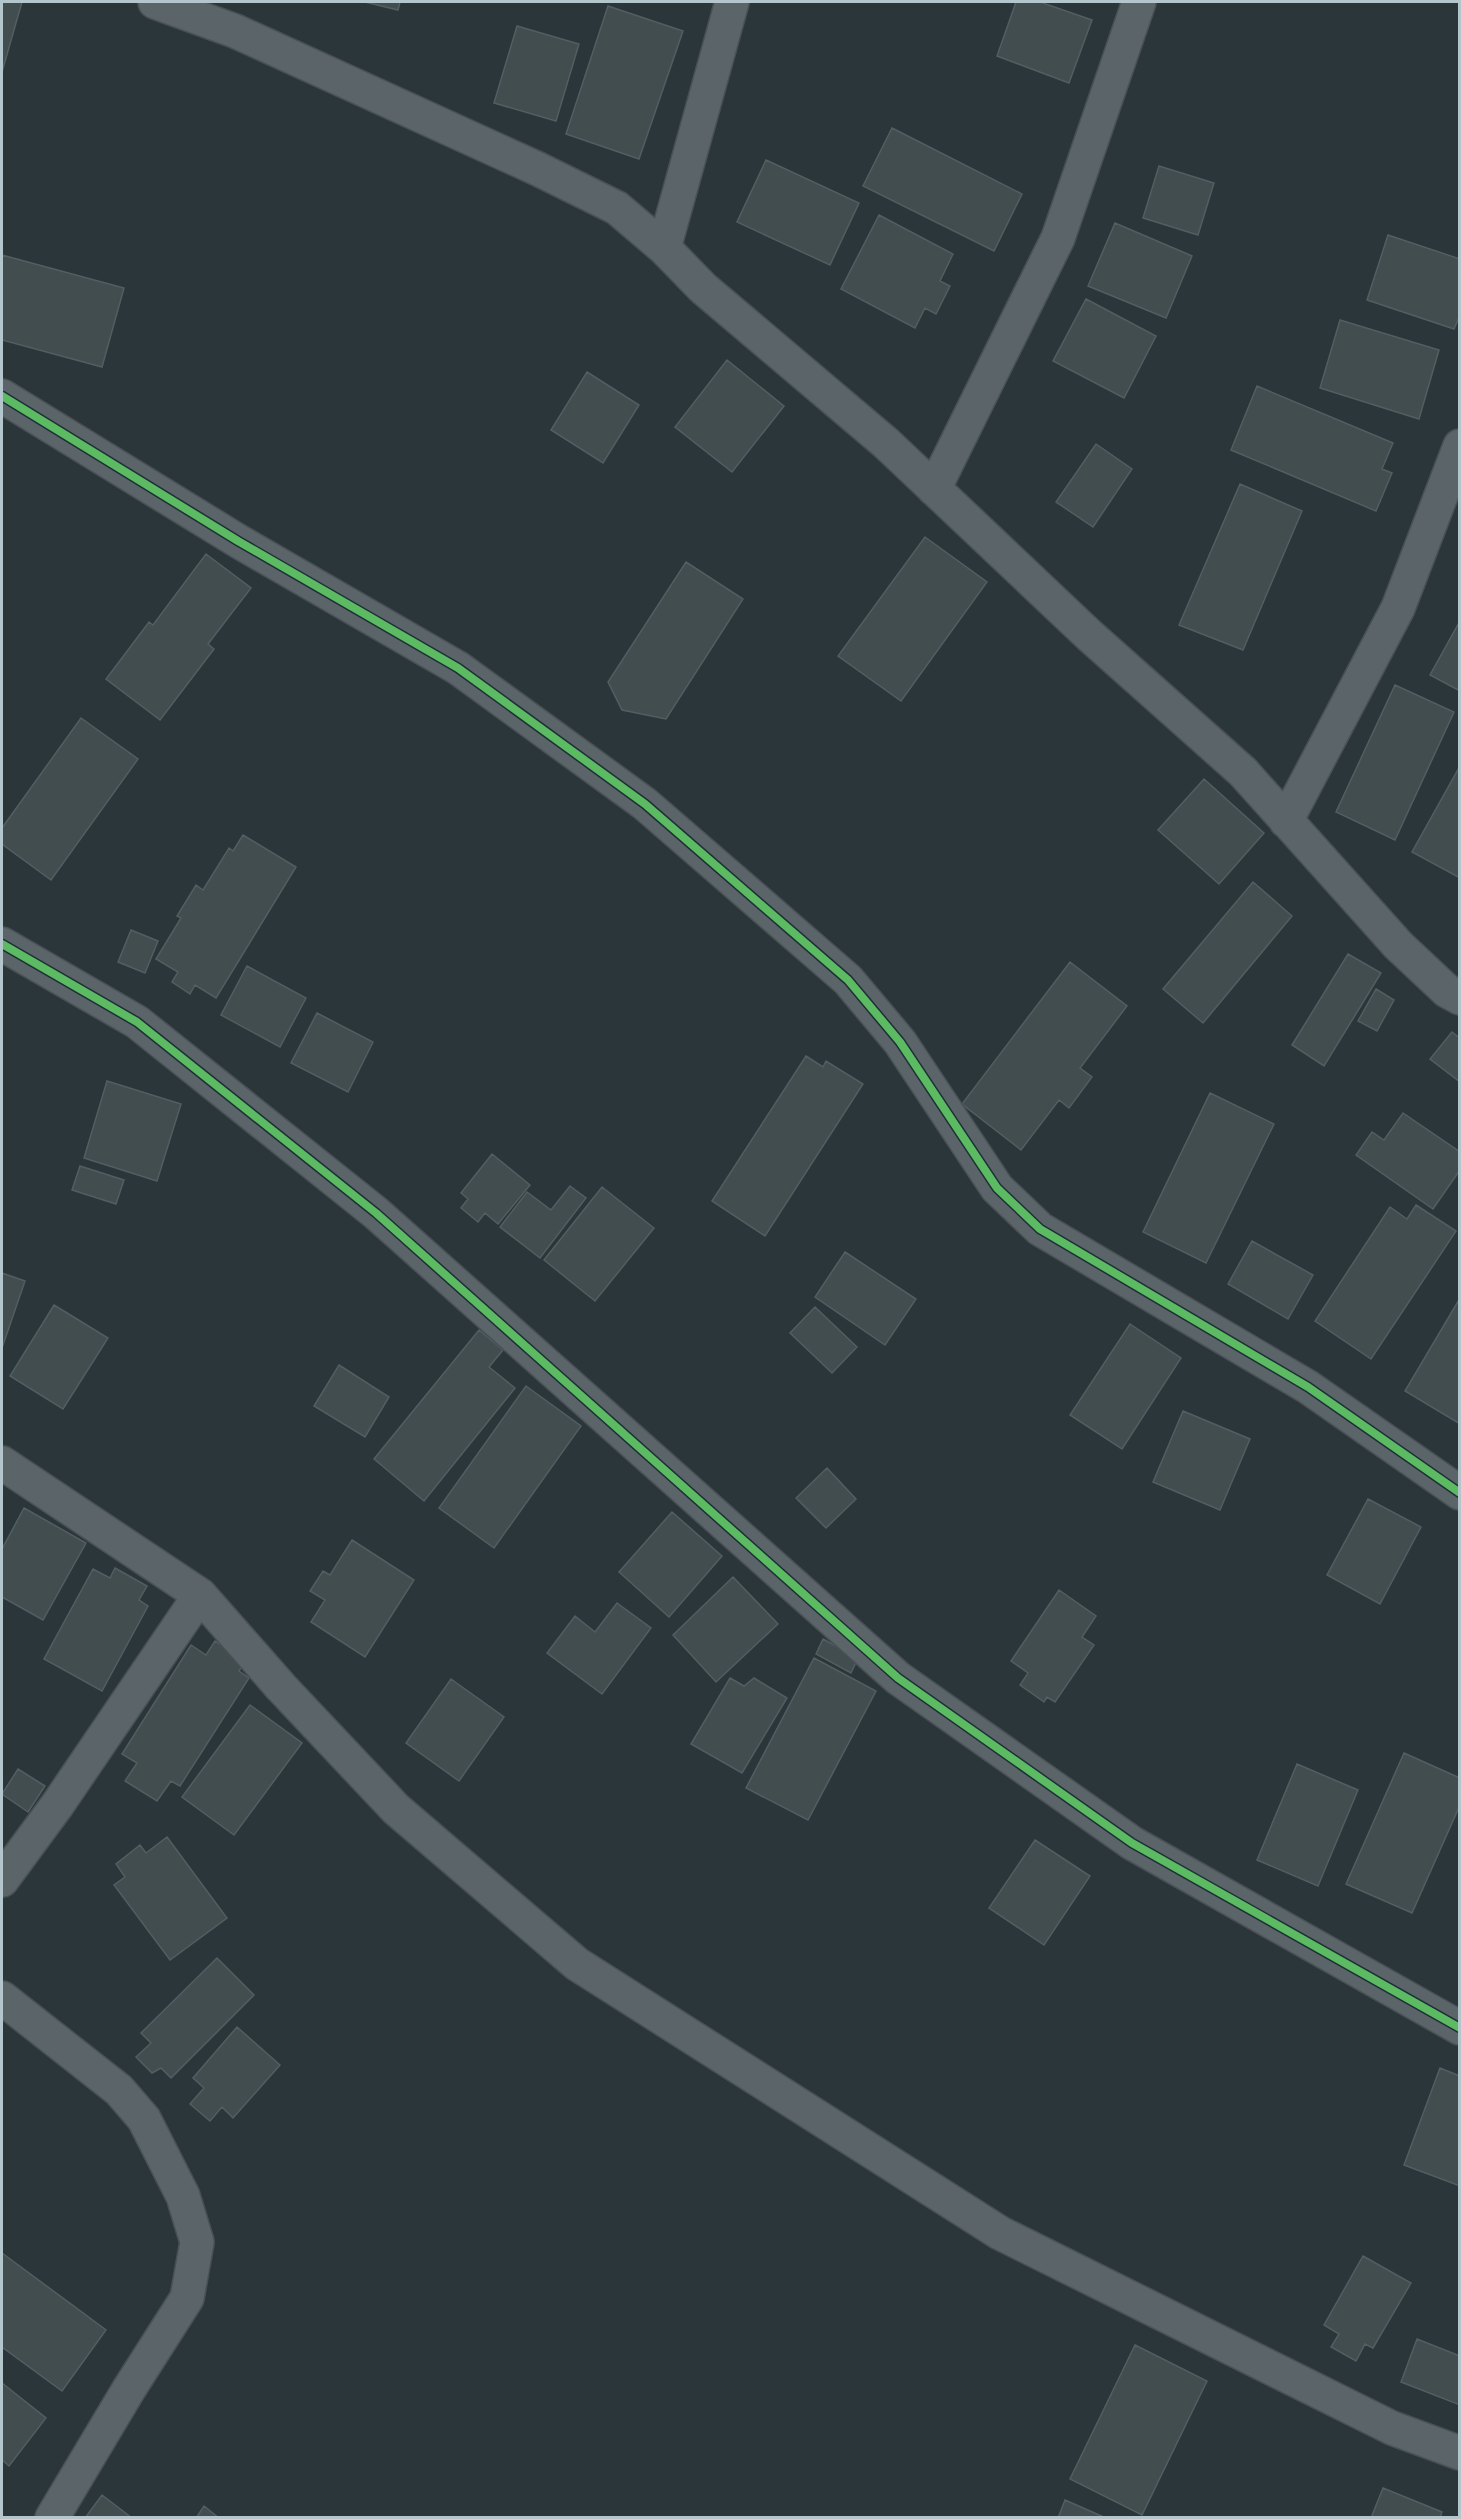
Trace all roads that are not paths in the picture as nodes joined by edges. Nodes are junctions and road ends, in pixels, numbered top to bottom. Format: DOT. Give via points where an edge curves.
graph roads {
  1 [pos="155,2"];
  2 [pos="732,2"];
  3 [pos="1138,2"];
  4 [pos="664,248"];
  5 [pos="2,396"];
  6 [pos="1460,446"];
  7 [pos="934,489"];
  8 [pos="1286,821"];
  9 [pos="2,944"];
  10 [pos="1460,998"];
  11 [pos="2,1463"];
  12 [pos="1460,1493"];
  13 [pos="200,1595"];
  14 [pos="2,1880"];
  15 [pos="2,1998"];
  16 [pos="1460,2028"];
  17 [pos="1460,2453"];
  18 [pos="52,2517"];
  1 -- 4 [label="street" via="235,31 538,169 617,208"];
  2 -- 4 [label="street"];
  3 -- 7 [label="street" via="1058,238"];
  4 -- 7 [label="street" via="703,288 886,443"];
  5 -- 12 [label="street" via="238,541 458,668 645,804 848,980 900,1042 997,1188 1040,1229 1308,1387"];
  6 -- 8 [label="street" via="1398,608"];
  7 -- 8 [label="street" via="1243,772"];
  8 -- 10 [label="street" via="1398,945"];
  9 -- 16 [label="street" via="137,1022 376,1213 898,1678 1132,1843"];
  11 -- 13 [label="street"];
  13 -- 14 [label="street"];
  13 -- 17 [label="street" via="281,1688 396,1809 577,1964 1000,2234 1392,2428"];
  15 -- 18 [label="street" via="119,2090 144,2119 183,2196 197,2242 187,2298"];
}
